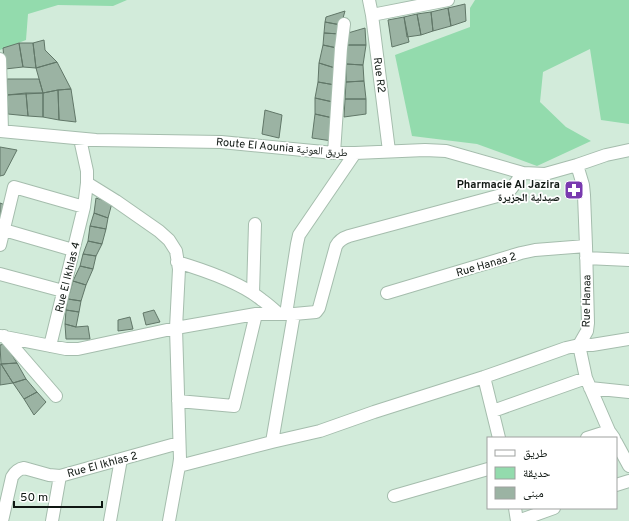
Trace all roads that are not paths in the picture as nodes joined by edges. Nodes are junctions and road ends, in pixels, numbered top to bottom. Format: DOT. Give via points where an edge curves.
graph roads {
  1 [pos="369,0"];
  2 [pos="448,0"];
  3 [pos="372,15"];
  4 [pos="344,24"];
  5 [pos="0,59"];
  6 [pos="1,131"];
  7 [pos="80,139"];
  8 [pos="629,150"];
  9 [pos="389,151"];
  10 [pos="334,153"];
  11 [pos="355,153"];
  12 [pos="577,165"];
  13 [pos="523,173"];
  14 [pos="87,183"];
  15 [pos="84,207"];
  16 [pos="255,224"];
  17 [pos="4,230"];
  18 [pos="0,245"];
  19 [pos="586,246"];
  20 [pos="73,250"];
  21 [pos="586,258"];
  22 [pos="629,260"];
  23 [pos="177,262"];
  24 [pos="0,274"];
  25 [pos="64,291"];
  26 [pos="253,293"];
  27 [pos="387,293"];
  28 [pos="256,314"];
  29 [pos="286,314"];
  30 [pos="176,328"];
  31 [pos="2,336"];
  32 [pos="629,339"];
  33 [pos="579,345"];
  34 [pos="50,346"];
  35 [pos="484,377"];
  36 [pos="588,383"];
  37 [pos="629,392"];
  38 [pos="56,396"];
  39 [pos="178,401"];
  40 [pos="493,411"];
  41 [pos="612,434"];
  42 [pos="499,437"];
  43 [pos="593,437"];
  44 [pos="272,442"];
  45 [pos="179,443"];
  46 [pos="617,444"];
  47 [pos="121,459"];
  48 [pos="179,466"];
  49 [pos="629,466"];
  50 [pos="487,469"];
  51 [pos="60,476"];
  52 [pos="629,481"];
  53 [pos="617,485"];
  54 [pos="394,496"];
  55 [pos="514,509"];
  56 [pos="551,509"];
  57 [pos="2,521"];
  58 [pos="52,521"];
  59 [pos="110,521"];
  60 [pos="168,521"];
  61 [pos="518,521"];
  1 -- 3 [label="street, Rue R2"];
  2 -- 3 [label="street"];
  3 -- 9 [label="street, Rue R2"];
  4 -- 10 [label="street"];
  5 -- 6 [label="street"];
  6 -- 7 [label="street, Route El Aounia طريق العونية"];
  7 -- 10 [label="street, Route El Aounia طريق العونية" via="221,142"];
  7 -- 14 [label="street, Rue El Ikhlas 4"];
  8 -- 12 [label="street, Route El Aounia طريق العونية"];
  9 -- 11 [label="street, Route El Aounia طريق العونية"];
  9 -- 13 [label="street, Route El Aounia طريق العونية" via="446,151"];
  10 -- 11 [label="street, Route El Aounia طريق العونية"];
  11 -- 29 [label="street" via="299,235"];
  12 -- 13 [label="street, Route El Aounia طريق العونية" via="545,174"];
  12 -- 19 [label="street, Rue Hanaa" via="583,185"];
  13 -- 29 [label="street" via="505,194 343,238 336,246 318,311"];
  14 -- 15 [label="street, Rue El Ikhlas 4"];
  14 -- 23 [label="street" via="159,231 176,251"];
  15 -- 17 [label="street" via="14,187"];
  15 -- 20 [label="street, Rue El Ikhlas 4"];
  16 -- 26 [label="street"];
  17 -- 18 [label="street"];
  17 -- 20 [label="street"];
  19 -- 21 [label="street, Rue Hanaa"];
  19 -- 27 [label="street, Rue Hanaa 2" via="521,253"];
  20 -- 25 [label="street, Rue El Ikhlas 4"];
  21 -- 22 [label="street"];
  21 -- 33 [label="street, Rue Hanaa" via="588,323 587,331"];
  23 -- 26 [label="street"];
  23 -- 30 [label="street" via="179,269"];
  24 -- 25 [label="street"];
  25 -- 34 [label="street, Rue El Ikhlas 4"];
  26 -- 29 [label="street"];
  28 -- 29 [label="street"];
  28 -- 30 [label="street"];
  28 -- 39 [label="street" via="234,406"];
  29 -- 44 [label="street"];
  30 -- 34 [label="street" via="78,349"];
  30 -- 39 [label="street"];
  31 -- 34 [label="street"];
  31 -- 38 [label="street"];
  32 -- 33 [label="street"];
  33 -- 35 [label="street"];
  33 -- 36 [label="street"];
  35 -- 40 [label="street"];
  35 -- 44 [label="street" via="320,431"];
  36 -- 37 [label="street"];
  36 -- 40 [label="street"];
  36 -- 41 [label="street"];
  39 -- 45 [label="street"];
  40 -- 42 [label="street"];
  41 -- 43 [label="street"];
  44 -- 48 [label="street"];
  45 -- 47 [label="street, Rue El Ikhlas 2"];
  45 -- 48 [label="street"];
  46 -- 49 [label="street"];
  47 -- 51 [label="street, Rue El Ikhlas 2"];
  47 -- 59 [label="street"];
  48 -- 60 [label="street"];
  50 -- 54 [label="street"];
  51 -- 57 [label="street, Rue El Ikhlas 2" via="24,468 15,472"];
  51 -- 58 [label="street"];
  52 -- 53 [label="street"];
  55 -- 61 [label="street"];
  56 -- 61 [label="street"];
}
